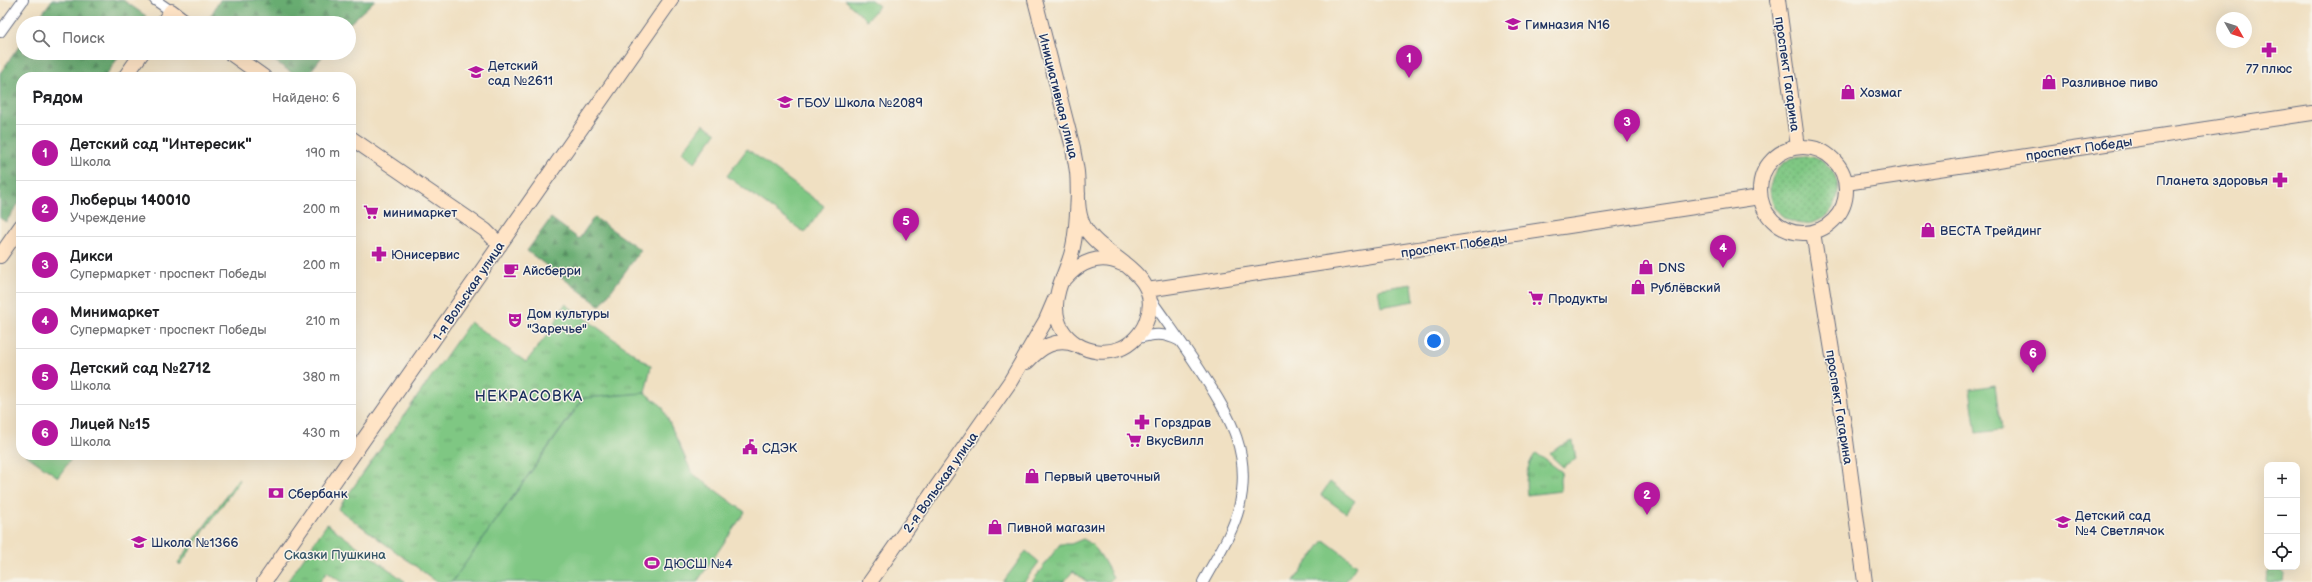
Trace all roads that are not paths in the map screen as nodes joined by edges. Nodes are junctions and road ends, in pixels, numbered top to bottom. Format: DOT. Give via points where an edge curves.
graph roads {
  1 [pos="23,0"];
  2 [pos="155,0"];
  3 [pos="671,0"];
  4 [pos="1035,0"];
  5 [pos="1778,0"];
  6 [pos="171,11"];
  7 [pos="168,16"];
  8 [pos="178,16"];
  9 [pos="0,32"];
  10 [pos="137,60"];
  11 [pos="240,60"];
  12 [pos="129,72"];
  13 [pos="257,72"];
  14 [pos="2312,113"];
  15 [pos="356,141"];
  16 [pos="1798,147"];
  17 [pos="1846,182"];
  18 [pos="1078,193"];
  19 [pos="1760,197"];
  20 [pos="1813,232"];
  21 [pos="16,233"];
  22 [pos="500,244"];
  23 [pos="0,256"];
  24 [pos="1130,268"];
  25 [pos="1059,289"];
  26 [pos="1148,294"];
  27 [pos="1134,339"];
  28 [pos="1182,342"];
  29 [pos="1076,345"];
  30 [pos="1010,382"];
  31 [pos="356,450"];
  32 [pos="349,460"];
  33 [pos="264,582"];
  34 [pos="870,582"];
  35 [pos="1203,582"];
  36 [pos="1865,582"];
  1 -- 9 [label="street"];
  2 -- 6 [label="street"];
  3 -- 22 [label="street, 1-я Вольская улица"];
  4 -- 18 [label="street, Инициативная улица" via="1073,148"];
  5 -- 16 [label="street, проспект Гагарина"];
  6 -- 7 [label="street"];
  6 -- 8 [label="street"];
  10 -- 12 [label="street"];
  11 -- 13 [label="street"];
  14 -- 17 [label="street, проспект Победы"];
  15 -- 22 [label="street" via="485,230"];
  16 -- 17 [label="street" via="1811,148 1829,156 1842,170"];
  16 -- 19 [label="street" via="1782,152 1768,164 1761,180"];
  17 -- 20 [label="street" via="1846,196 1835,219"];
  18 -- 24 [label="street, Инициативная улица" via="1079,210 1085,228 1095,240"];
  18 -- 25 [label="street, Инициативная улица" via="1076,232"];
  19 -- 20 [label="street" via="1765,211 1773,222 1785,230"];
  19 -- 26 [label="street, проспект Победы"];
  20 -- 36 [label="street, проспект Гагарина" via="1844,425"];
  21 -- 23 [label="street"];
  22 -- 31 [label="street, 1-я Вольская улица"];
  24 -- 25 [label="street, Инициативная улица" via="1110,260 1097,259 1083,263 1072,270"];
  24 -- 26 [label="street, Инициативная улица" via="1138,275"];
  25 -- 29 [label="street, Инициативная улица" via="1058,319 1063,331"];
  25 -- 30 [label="street, 2-я Вольская улица" via="1046,320"];
  26 -- 27 [label="street, Инициативная улица" via="1147,320 1143,330"];
  26 -- 28 [label="street"];
  27 -- 28 [label="street" via="1155,333 1166,334"];
  27 -- 29 [label="street, Инициативная улица" via="1124,348 1111,352 1100,353"];
  28 -- 35 [label="street" via="1227,412 1236,433 1241,455 1243,480 1239,507 1232,530"];
  29 -- 30 [label="street, 2-я Вольская улица" via="1063,341 1047,346 1031,358"];
  30 -- 34 [label="street, 2-я Вольская улица"];
  32 -- 33 [label="street, 1-я Вольская улица"];
}
